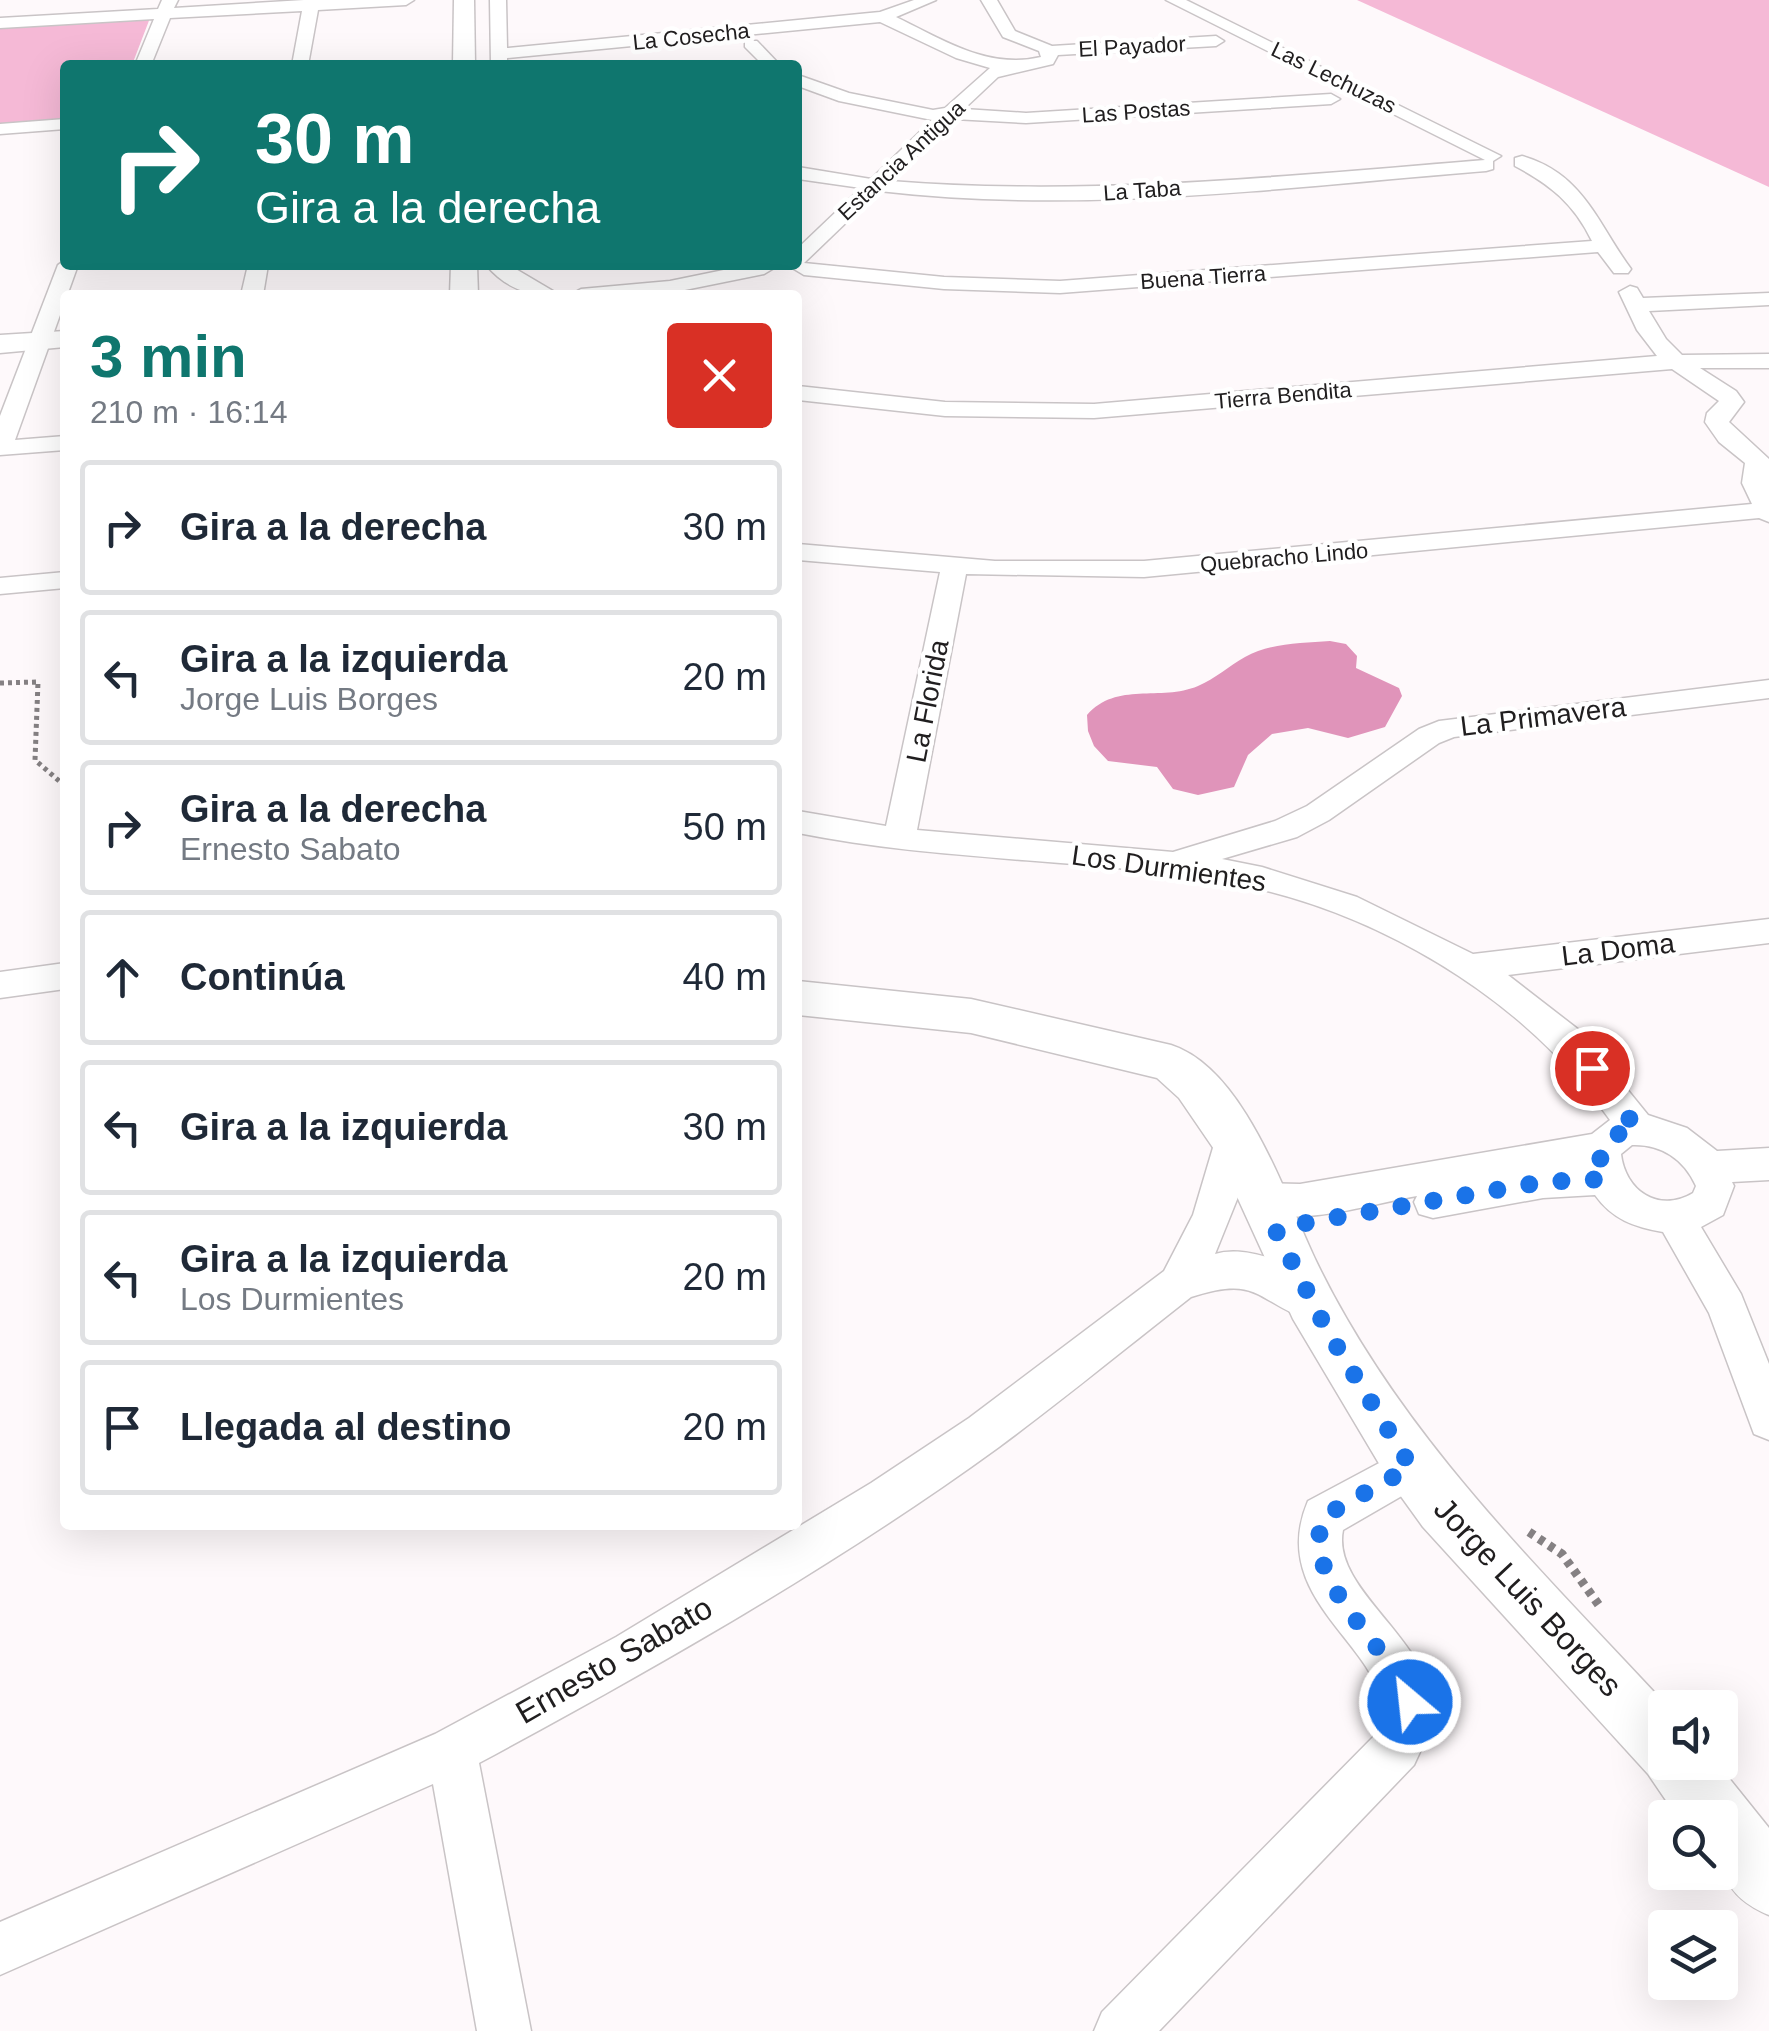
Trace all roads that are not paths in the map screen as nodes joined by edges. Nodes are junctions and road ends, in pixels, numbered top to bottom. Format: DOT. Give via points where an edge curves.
graph roads {
  1 [pos="25,0"];
  2 [pos="406,0"];
  3 [pos="464,0"];
  4 [pos="498,0"];
  5 [pos="928,0"];
  6 [pos="989,0"];
  7 [pos="1174,0"];
  8 [pos="312,2"];
  9 [pos="168,6"];
  10 [pos="882,17"];
  11 [pos="6,22"];
  12 [pos="768,28"];
  13 [pos="1235,29"];
  14 [pos="718,33"];
  15 [pos="1216,41"];
  16 [pos="604,44"];
  17 [pos="751,44"];
  18 [pos="1266,45"];
  19 [pos="551,49"];
  20 [pos="1048,51"];
  21 [pos="499,59"];
  22 [pos="146,60"];
  23 [pos="301,60"];
  24 [pos="464,60"];
  25 [pos="564,60"];
  26 [pos="592,60"];
  27 [pos="767,60"];
  28 [pos="998,66"];
  29 [pos="802,81"];
  30 [pos="1350,86"];
  31 [pos="1331,99"];
  32 [pos="1386,102"];
  33 [pos="943,115"];
  34 [pos="60,124"];
  35 [pos="0,128"];
  36 [pos="1489,160"];
  37 [pos="802,174"];
  38 [pos="867,186"];
  39 [pos="1602,246"];
  40 [pos="802,255"];
  41 [pos="802,257"];
  42 [pos="502,270"];
  43 [pos="764,270"];
  44 [pos="766,270"];
  45 [pos="1637,285"];
  46 [pos="540,290"];
  47 [pos="661,290"];
  48 [pos="702,290"];
  49 [pos="1769,299"];
  50 [pos="60,302"];
  51 [pos="52,340"];
  52 [pos="0,344"];
  53 [pos="1671,360"];
  54 [pos="1769,361"];
  55 [pos="802,394"];
  56 [pos="60,443"];
  57 [pos="0,448"];
  58 [pos="1768,511"];
  59 [pos="802,552"];
  60 [pos="954,566"];
  61 [pos="60,580"];
  62 [pos="0,586"];
  63 [pos="1769,689"];
  64 [pos="802,823"];
  65 [pos="900,837"];
  66 [pos="1171,863"];
  67 [pos="1769,930"];
  68 [pos="1468,967"];
  69 [pos="60,977"];
  70 [pos="0,985"];
  71 [pos="802,998"];
  72 [pos="1637,1129"];
  73 [pos="1234,1141"];
  74 [pos="1604,1164"];
  75 [pos="1769,1164"];
  76 [pos="1708,1167"];
  77 [pos="1268,1215"];
  78 [pos="1676,1220"];
  79 [pos="1178,1283"];
  80 [pos="1311,1302"];
  81 [pos="1769,1420"];
  82 [pos="1411,1467"];
  83 [pos="1648,1731"];
  84 [pos="452,1751"];
  85 [pos="1690,1780"];
  86 [pos="1706,1800"];
  87 [pos="1738,1842"];
  88 [pos="1769,1882"];
  89 [pos="0,1949"];
  90 [pos="504,2031"];
  91 [pos="1121,2031"];
  1 -- 11 [label="street"];
  2 -- 8 [label="street"];
  3 -- 24 [label="street"];
  4 -- 21 [label="street"];
  5 -- 10 [label="street, La Cosecha"];
  6 -- 20 [label="street" via="1012,38"];
  7 -- 13 [label="street, Las Lechuzas"];
  8 -- 9 [label="street"];
  8 -- 23 [label="street"];
  9 -- 11 [label="street"];
  9 -- 22 [label="street"];
  10 -- 12 [label="street, La Cosecha"];
  10 -- 28 [label="street, La Cosecha"];
  12 -- 14 [label="street, La Cosecha"];
  12 -- 17 [label="street" via="769,37"];
  13 -- 15 [label="street, El Payador"];
  13 -- 18 [label="street, Las Lechuzas"];
  14 -- 16 [label="street, La Cosecha"];
  14 -- 17 [label="street" via="729,42"];
  15 -- 18 [label="street, El Payador"];
  15 -- 20 [label="street, El Payador"];
  16 -- 19 [label="street, La Cosecha"];
  16 -- 26 [label="street"];
  17 -- 27 [label="street"];
  18 -- 30 [label="street, Las Lechuzas"];
  19 -- 21 [label="street, La Cosecha"];
  19 -- 25 [label="street"];
  20 -- 28 [label="street, Estancia Antigua" via="1042,62"];
  28 -- 33 [label="street, Estancia Antigua"];
  29 -- 33 [label="street, Las Postas" via="845,97"];
  30 -- 31 [label="street" via="1332,92"];
  30 -- 32 [label="street, Las Lechuzas"];
  31 -- 32 [label="street, Las Postas" via="1352,106"];
  31 -- 33 [label="street, Las Postas" via="1026,118"];
  32 -- 36 [label="street, Las Lechuzas"];
  33 -- 38 [label="street, Estancia Antigua"];
  34 -- 35 [label="street"];
  36 -- 38 [label="street, La Taba" via="1056,196"];
  36 -- 39 [label="street, La Taba" via="1548,175 1582,206"];
  37 -- 38 [label="street, La Taba"];
  38 -- 40 [label="street, Estancia Antigua"];
  39 -- 41 [label="street, Buena Tierra" via="1060,286 944,283"];
  39 -- 45 [label="street"];
  42 -- 46 [label="street"];
  43 -- 47 [label="street"];
  44 -- 48 [label="street"];
  45 -- 49 [label="street"];
  45 -- 53 [label="street" via="1652,340"];
  50 -- 51 [label="street"];
  51 -- 52 [label="street"];
  51 -- 57 [label="street"];
  53 -- 54 [label="street, Tierra Bendita"];
  53 -- 55 [label="street, Tierra Bendita" via="1092,411 940,408"];
  53 -- 58 [label="street" via="1732,402 1716,422 1758,461 1754,483"];
  56 -- 57 [label="street"];
  58 -- 60 [label="street, Quebracho Lindo" via="1160,568"];
  59 -- 60 [label="street, Quebracho Lindo"];
  60 -- 65 [label="street, La Florida"];
  61 -- 62 [label="street"];
  63 -- 66 [label="street, La Primavera" via="1449,728 1318,813"];
  64 -- 65 [label="street, Los Durmientes"];
  65 -- 66 [label="street, Los Durmientes"];
  66 -- 68 [label="street, Los Durmientes" via="1302,890"];
  67 -- 68 [label="street, La Doma"];
  68 -- 72 [label="street, Los Durmientes" via="1579,1052"];
  69 -- 70 [label="street"];
  71 -- 73 [label="street, Jorge Luis Borges" via="873,1004 960,1040 1022,1056 1136,1053 1170,1063 1220,1112"];
  72 -- 74 [label="street" via="1622,1131"];
  72 -- 76 [label="street" via="1685,1144"];
  73 -- 77 [label="street, Jorge Luis Borges"];
  73 -- 79 [label="street, Ernesto Sabato" via="1220,1204"];
  74 -- 77 [label="street" via="1543,1182 1463,1184"];
  74 -- 78 [label="street" via="1624,1201"];
  75 -- 76 [label="street"];
  76 -- 78 [label="street" via="1713,1197 1706,1209"];
  77 -- 80 [label="street, Jorge Luis Borges"];
  78 -- 81 [label="street" via="1727,1308"];
  79 -- 80 [label="street, Ernesto Sabato" via="1223,1268 1244,1270"];
  79 -- 84 [label="street, Ernesto Sabato" via="887,1498 633,1654"];
  80 -- 82 [label="street, Jorge Luis Borges"];
  82 -- 83 [label="street, Jorge Luis Borges"];
  82 -- 91 [label="street" via="1324,1516 1318,1544 1328,1577 1400,1676 1410,1702 1408,1730"];
  84 -- 89 [label="street, Ernesto Sabato"];
  84 -- 90 [label="street"];
  85 -- 86 [label="street"];
  87 -- 88 [label="street"];
}
